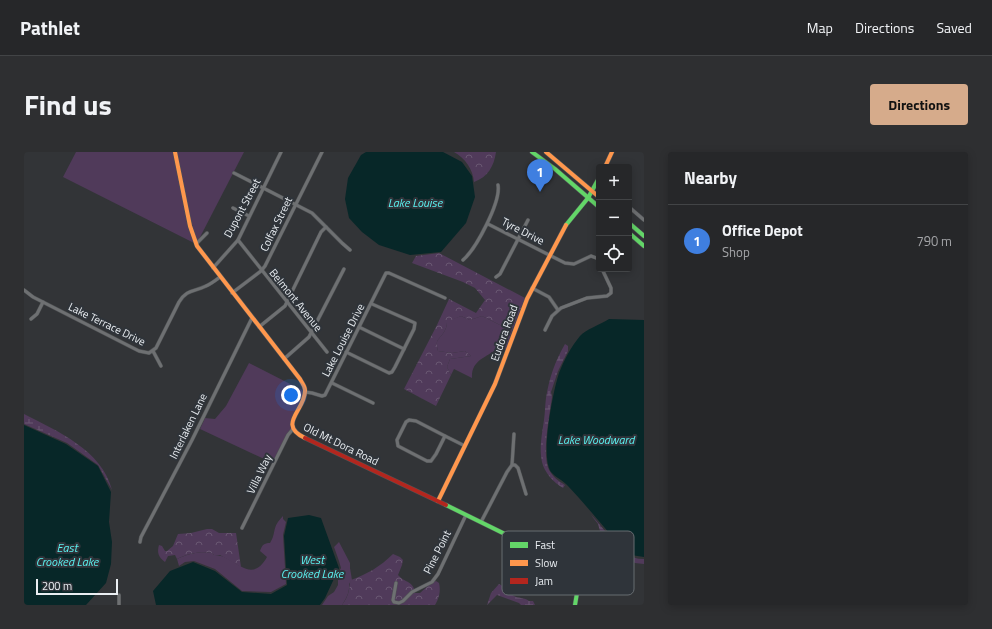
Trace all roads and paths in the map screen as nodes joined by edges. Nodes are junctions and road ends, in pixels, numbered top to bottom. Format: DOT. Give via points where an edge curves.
graph roads {
  1 [pos="174,152"];
  2 [pos="281,152"];
  3 [pos="322,152"];
  4 [pos="532,152"];
  5 [pos="546,152"];
  6 [pos="612,152"];
  7 [pos="606,164"];
  8 [pos="234,173"];
  9 [pos="596,184"];
  10 [pos="498,185"];
  11 [pos="263,188"];
  12 [pos="592,191"];
  13 [pos="596,194"];
  14 [pos="588,198"];
  15 [pos="296,204"];
  16 [pos="596,205"];
  17 [pos="233,208"];
  18 [pos="632,210"];
  19 [pos="249,216"];
  20 [pos="528,220"];
  21 [pos="644,220"];
  22 [pos="488,224"];
  23 [pos="632,226"];
  24 [pos="326,227"];
  25 [pos="207,233"];
  26 [pos="632,236"];
  27 [pos="644,236"];
  28 [pos="519,239"];
  29 [pos="238,240"];
  30 [pos="196,244"];
  31 [pos="644,246"];
  32 [pos="350,250"];
  33 [pos="550,255"];
  34 [pos="596,258"];
  35 [pos="463,260"];
  36 [pos="213,268"];
  37 [pos="344,269"];
  38 [pos="261,271"];
  39 [pos="603,272"];
  40 [pos="496,276"];
  41 [pos="220,277"];
  42 [pos="532,288"];
  43 [pos="24,290"];
  44 [pos="232,293"];
  45 [pos="446,298"];
  46 [pos="43,302"];
  47 [pos="287,302"];
  48 [pos="372,304"];
  49 [pos="558,310"];
  50 [pos="252,318"];
  51 [pos="31,319"];
  52 [pos="359,327"];
  53 [pos="259,328"];
  54 [pos="545,330"];
  55 [pos="311,334"];
  56 [pos="404,349"];
  57 [pos="153,351"];
  58 [pos="327,352"];
  59 [pos="346,352"];
  60 [pos="284,359"];
  61 [pos="161,366"];
  62 [pos="332,383"];
  63 [pos="305,392"];
  64 [pos="373,403"];
  65 [pos="293,429"];
  66 [pos="514,434"];
  67 [pos="445,436"];
  68 [pos="465,446"];
  69 [pos="512,465"];
  70 [pos="526,494"];
  71 [pos="438,501"];
  72 [pos="466,515"];
  73 [pos="481,522"];
  74 [pos="242,528"];
  75 [pos="502,532"];
  76 [pos="140,542"];
  77 [pos="396,583"];
  78 [pos="119,595"];
  79 [pos="577,595"];
  80 [pos="119,605"];
  81 [pos="575,605"];
  1 -- 30 [label="street"];
  2 -- 11 [label="street, Dupont Street"];
  3 -- 15 [label="street, Colfax Street"];
  4 -- 14 [label="street"];
  5 -- 12 [label="street"];
  6 -- 7 [label="street"];
  8 -- 11 [label="street"];
  9 -- 12 [label="street, Eudora Road"];
  10 -- 22 [label="street" via="499,191"];
  11 -- 15 [label="street"];
  11 -- 19 [label="street, Dupont Street"];
  12 -- 13 [label="street"];
  12 -- 14 [label="street, Eudora Road"];
  14 -- 16 [label="street"];
  14 -- 33 [label="street, Eudora Road" via="564,227"];
  15 -- 24 [label="street" via="312,213"];
  15 -- 38 [label="street, Colfax Street"];
  17 -- 19 [label="street"];
  18 -- 21 [label="street"];
  19 -- 29 [label="street, Dupont Street"];
  20 -- 28 [label="street"];
  22 -- 28 [label="street, Tyre Drive"];
  22 -- 35 [label="street"];
  23 -- 27 [label="street"];
  24 -- 32 [label="street"];
  24 -- 47 [label="street" via="321,232"];
  25 -- 30 [label="street"];
  26 -- 31 [label="street"];
  28 -- 33 [label="street, Tyre Drive"];
  28 -- 40 [label="street" via="500,274"];
  29 -- 36 [label="street, Dupont Street"];
  29 -- 38 [label="street, Belmont Avenue"];
  30 -- 36 [label="street"];
  33 -- 34 [label="street, Tyre Drive" via="572,264 591,256"];
  33 -- 42 [label="street, Eudora Road"];
  36 -- 41 [label="street"];
  37 -- 55 [label="street"];
  38 -- 44 [label="street, Colfax Street"];
  38 -- 47 [label="street, Belmont Avenue"];
  39 -- 49 [label="street" via="612,292 609,295 587,298"];
  41 -- 44 [label="street"];
  41 -- 57 [label="street, Lake Terrace Drive" via="184,295"];
  42 -- 49 [label="street" via="549,297"];
  42 -- 68 [label="street, Eudora Road" via="495,384"];
  43 -- 46 [label="street, Lake Terrace Drive"];
  44 -- 50 [label="street"];
  45 -- 48 [label="street, Lake Louise Drive" via="386,273"];
  46 -- 51 [label="street"];
  46 -- 57 [label="street, Lake Terrace Drive" via="139,351"];
  47 -- 53 [label="street"];
  47 -- 55 [label="street, Belmont Avenue"];
  48 -- 52 [label="street, Lake Louise Drive"];
  48 -- 56 [label="street" via="415,323"];
  49 -- 54 [label="street"];
  50 -- 53 [label="street"];
  50 -- 76 [label="street, Interlaken Lane"];
  52 -- 56 [label="street"];
  52 -- 59 [label="street, Lake Louise Drive"];
  53 -- 60 [label="street"];
  55 -- 58 [label="street, Belmont Avenue"];
  55 -- 60 [label="street"];
  56 -- 59 [label="street" via="392,372 389,373"];
  57 -- 61 [label="street"];
  59 -- 62 [label="street, Lake Louise Drive"];
  60 -- 63 [label="street" via="300,379"];
  62 -- 63 [label="street, Lake Louise Drive" via="323,396"];
  62 -- 64 [label="street"];
  63 -- 65 [label="street, Old Mt Dora Road" via="292,420"];
  65 -- 71 [label="street, Old Mt Dora Road" via="301,436"];
  65 -- 74 [label="street, Villa Way"];
  66 -- 69 [label="street"];
  67 -- 67 [label="street" via="434,458 429,461 397,444 409,420"];
  67 -- 68 [label="street"];
  68 -- 71 [label="street, Eudora Road"];
  69 -- 70 [label="street" via="518,468"];
  69 -- 73 [label="street"];
  71 -- 72 [label="street, Old Mt Dora Road"];
  72 -- 73 [label="street, Old Mt Dora Road"];
  72 -- 77 [label="street, Pine Point" via="432,582 412,592 399,603 393,600"];
  73 -- 75 [label="street, Old Mt Dora Road"];
  78 -- 80 [label="street"];
  79 -- 81 [label="street, Old Mt Dora Road"];
}
